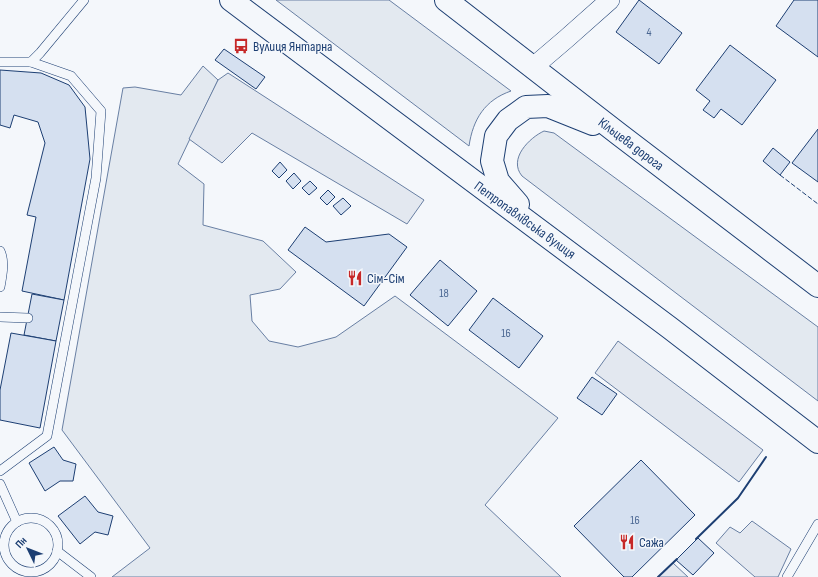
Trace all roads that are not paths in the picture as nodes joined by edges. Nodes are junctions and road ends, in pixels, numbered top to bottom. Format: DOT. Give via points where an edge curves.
graph roads {
  1 [pos="84,0"];
  2 [pos="231,0"];
  3 [pos="446,0"];
  4 [pos="610,0"];
  5 [pos="0,62"];
  6 [pos="31,62"];
  7 [pos="532,68"];
  8 [pos="620,135"];
  9 [pos="548,237"];
  10 [pos="0,251"];
  11 [pos="818,286"];
  12 [pos="0,287"];
  13 [pos="0,317"];
  14 [pos="28,318"];
  15 [pos="818,442"];
  16 [pos="0,470"];
  17 [pos="0,484"];
  18 [pos="17,522"];
  19 [pos="818,524"];
  20 [pos="57,551"];
  21 [pos="91,577"];
  22 [pos="787,577"];
  1 -- 6 [label="lane"];
  2 -- 9 [label="highway, Петропавлівська вулиця"];
  3 -- 7 [label="highway, Кільцева дорога"];
  4 -- 7 [label="street"];
  5 -- 6 [label="lane"];
  6 -- 16 [label="lane" via="71,76 101,111 96,178 64,322 47,436"];
  7 -- 8 [label="highway, Кільцева дорога"];
  8 -- 9 [label="highway" via="548,106 526,107 508,120 496,136 492,161 498,180"];
  8 -- 11 [label="highway, Кільцева дорога"];
  9 -- 15 [label="highway, Петропавлівська вулиця"];
  10 -- 12 [label="lane" via="3,272"];
  13 -- 14 [label="lane"];
  17 -- 18 [label="lane"];
  18 -- 20 [label="lane" via="26,518 43,520 56,533"];
  18 -- 20 [label="lane" via="6,535 4,543 9,560 15,566 23,570 40,570 48,566"];
  19 -- 22 [label="lane"];
  20 -- 21 [label="lane"];
}
